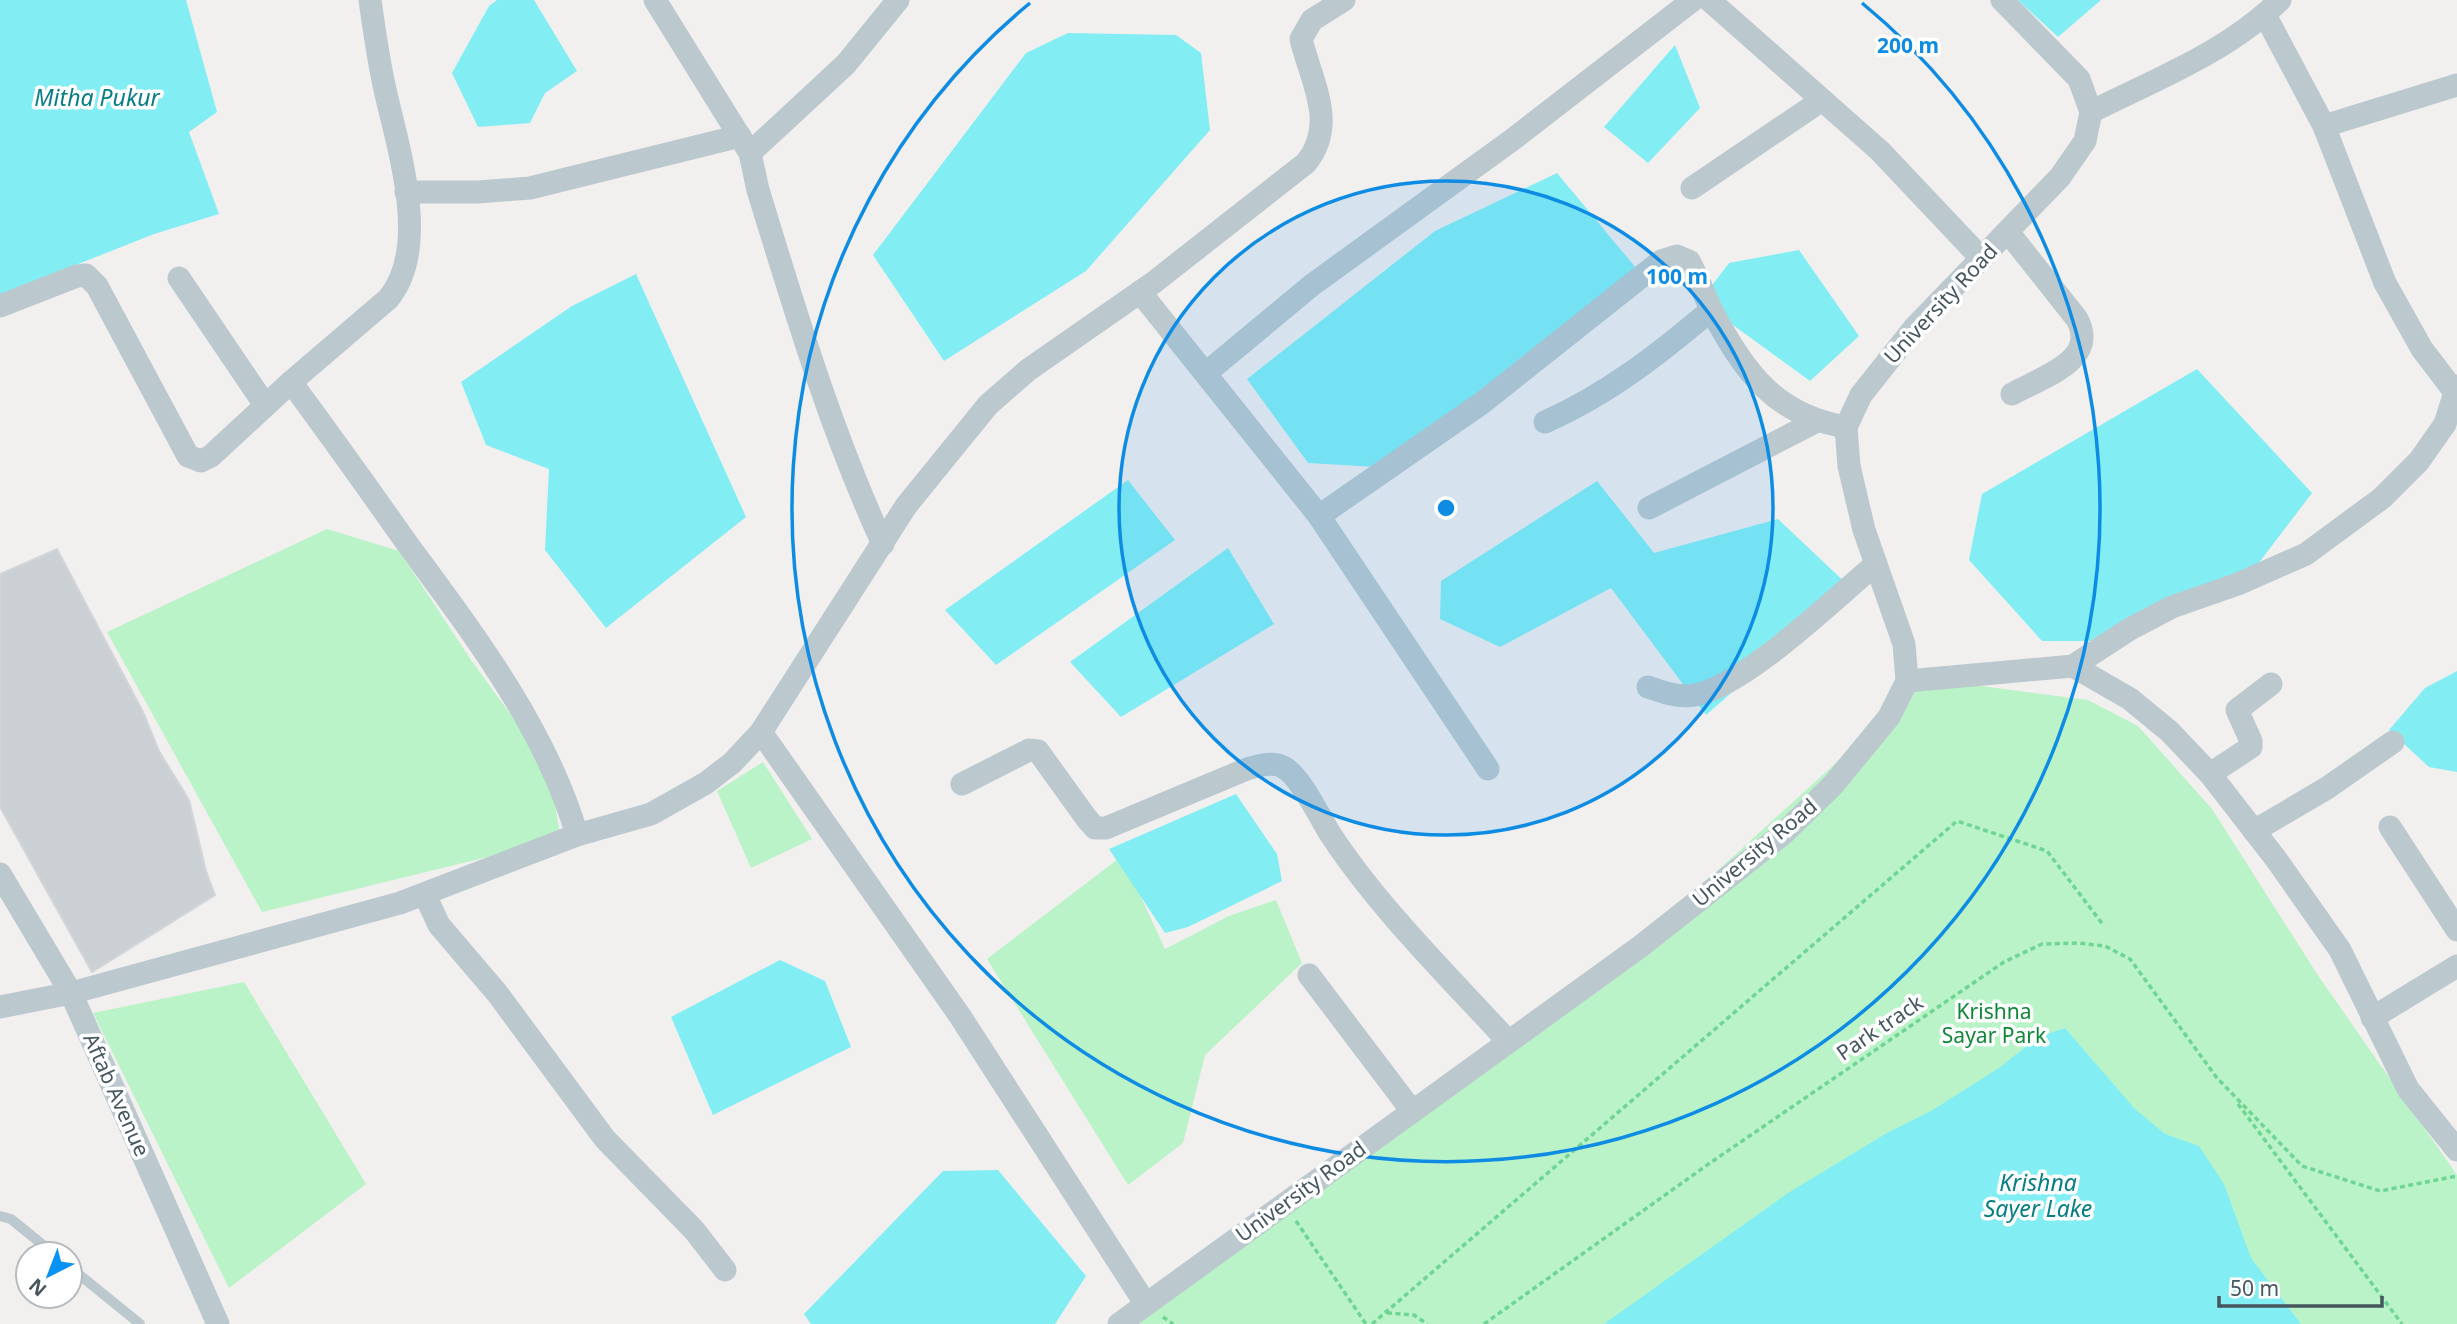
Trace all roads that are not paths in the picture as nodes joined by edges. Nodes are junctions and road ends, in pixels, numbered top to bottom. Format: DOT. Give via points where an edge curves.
graph roads {
  1 [pos="370,0"];
  2 [pos="655,0"];
  3 [pos="898,0"];
  4 [pos="1345,0"];
  5 [pos="1693,0"];
  6 [pos="1709,0"];
  7 [pos="2003,0"];
  8 [pos="2273,7"];
  9 [pos="2457,85"];
  10 [pos="1822,100"];
  11 [pos="2091,112"];
  12 [pos="2324,126"];
  13 [pos="745,145"];
  14 [pos="1692,188"];
  15 [pos="406,192"];
  16 [pos="2008,232"];
  17 [pos="1982,259"];
  18 [pos="179,278"];
  19 [pos="1140,292"];
  20 [pos="0,306"];
  21 [pos="1711,310"];
  22 [pos="1206,373"];
  23 [pos="291,382"];
  24 [pos="2455,388"];
  25 [pos="2012,394"];
  26 [pos="265,405"];
  27 [pos="1545,422"];
  28 [pos="1815,422"];
  29 [pos="1846,427"];
  30 [pos="1649,508"];
  31 [pos="1319,516"];
  32 [pos="883,544"];
  33 [pos="1876,564"];
  34 [pos="2073,666"];
  35 [pos="1907,681"];
  36 [pos="2271,684"];
  37 [pos="1648,687"];
  38 [pos="761,733"];
  39 [pos="2393,742"];
  40 [pos="1488,769"];
  41 [pos="2210,774"];
  42 [pos="962,784"];
  43 [pos="2390,827"];
  44 [pos="2253,831"];
  45 [pos="577,835"];
  46 [pos="0,874"];
  47 [pos="425,895"];
  48 [pos="2457,930"];
  49 [pos="2457,965"];
  50 [pos="1309,975"];
  51 [pos="71,993"];
  52 [pos="0,1007"];
  53 [pos="2372,1018"];
  54 [pos="1507,1040"];
  55 [pos="1412,1111"];
  56 [pos="2457,1150"];
  57 [pos="0,1216"];
  58 [pos="37,1240"];
  59 [pos="725,1270"];
  60 [pos="84,1278"];
  61 [pos="1145,1303"];
  62 [pos="140,1324"];
  63 [pos="218,1324"];
  64 [pos="1119,1324"];
  1 -- 15 [label="street"];
  2 -- 13 [label="street"];
  3 -- 13 [label="street" via="846,64"];
  4 -- 19 [label="street" via="1312,20 1301,39 1318,88 1322,125 1317,150 1295,175"];
  5 -- 22 [label="street" via="1512,140 1312,285"];
  6 -- 10 [label="street"];
  7 -- 11 [label="street" via="2079,79"];
  8 -- 11 [label="street" via="2213,51"];
  8 -- 12 [label="street"];
  9 -- 12 [label="street"];
  10 -- 14 [label="street"];
  10 -- 17 [label="street" via="1880,151"];
  11 -- 16 [label="street, University Road" via="2085,141 2060,177"];
  12 -- 24 [label="street" via="2385,283 2422,349"];
  13 -- 15 [label="street" via="530,188"];
  13 -- 32 [label="street" via="829,415"];
  15 -- 23 [label="street" via="409,225 400,285"];
  16 -- 17 [label="street, University Road"];
  16 -- 25 [label="street" via="2084,333 2082,347 2071,361"];
  17 -- 29 [label="street, University Road" via="1915,327 1861,395"];
  18 -- 26 [label="street"];
  19 -- 22 [label="street"];
  19 -- 32 [label="street" via="1028,370 988,405 929,476"];
  20 -- 26 [label="street" via="86,275 194,460 211,456"];
  21 -- 27 [label="street" via="1615,386"];
  21 -- 28 [label="street" via="1739,358 1767,391"];
  21 -- 31 [label="street" via="1689,261 1677,256 1661,261 1482,403"];
  22 -- 31 [label="street"];
  23 -- 26 [label="street"];
  23 -- 45 [label="street" via="487,656 552,762"];
  24 -- 34 [label="street" via="2445,424 2419,461 2382,498 2306,554 2172,607"];
  28 -- 29 [label="street"];
  28 -- 30 [label="street"];
  29 -- 33 [label="street, University Road" via="1849,466"];
  31 -- 40 [label="street"];
  32 -- 38 [label="street"];
  33 -- 35 [label="street, University Road" via="1904,644"];
  33 -- 37 [label="street" via="1722,687 1693,696"];
  34 -- 35 [label="street"];
  34 -- 41 [label="street" via="2130,699"];
  35 -- 54 [label="street, University Road" via="1889,717 1833,785 1783,834 1641,946"];
  36 -- 41 [label="street" via="2238,710 2251,747"];
  38 -- 45 [label="street" via="732,762 681,799 651,814"];
  38 -- 61 [label="street" via="960,1016"];
  39 -- 44 [label="street"];
  41 -- 44 [label="street"];
  42 -- 54 [label="street" via="1029,750 1038,751 1087,820 1096,828 1106,828 1247,769 1270,764 1283,767 1404,926"];
  43 -- 48 [label="street"];
  44 -- 53 [label="street" via="2340,950"];
  45 -- 47 [label="street"];
  46 -- 51 [label="street, Aftab Avenue"];
  47 -- 51 [label="street"];
  47 -- 59 [label="street" via="446,934 497,993 604,1139 694,1230"];
  49 -- 53 [label="street"];
  50 -- 55 [label="street"];
  51 -- 52 [label="street"];
  51 -- 63 [label="street, Aftab Avenue"];
  53 -- 56 [label="street" via="2408,1089"];
  54 -- 55 [label="street, University Road"];
  55 -- 61 [label="street, University Road"];
  57 -- 58 [label="lane"];
  60 -- 62 [label="lane"];
  61 -- 64 [label="street, University Road"];
}
